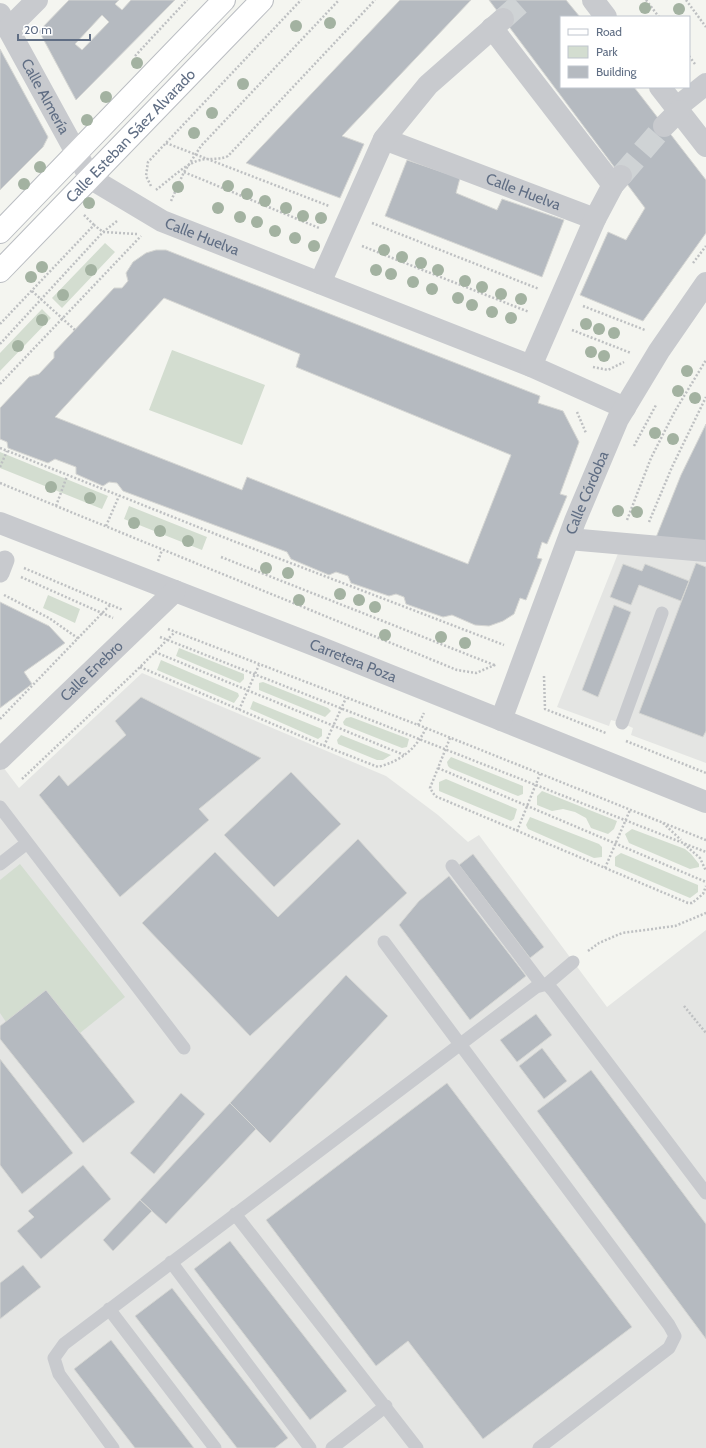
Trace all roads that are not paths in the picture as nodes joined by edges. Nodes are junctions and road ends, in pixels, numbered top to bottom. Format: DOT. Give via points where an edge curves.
graph roads {
  1 [pos="36,0"];
  2 [pos="224,0"];
  3 [pos="262,0"];
  4 [pos="593,0"];
  5 [pos="605,16"];
  6 [pos="4,22"];
  7 [pos="706,84"];
  8 [pos="660,88"];
  9 [pos="673,115"];
  10 [pos="384,139"];
  11 [pos="706,146"];
  12 [pos="76,153"];
  13 [pos="90,178"];
  14 [pos="595,220"];
  15 [pos="0,232"];
  16 [pos="0,271"];
  17 [pos="320,283"];
  18 [pos="706,283"];
  19 [pos="531,366"];
  20 [pos="625,408"];
  21 [pos="0,523"];
  22 [pos="569,539"];
  23 [pos="706,550"];
  24 [pos="175,591"];
  25 [pos="662,613"];
  26 [pos="501,720"];
  27 [pos="622,723"];
  28 [pos="3,752"];
  29 [pos="706,802"];
  30 [pos="0,807"];
  31 [pos="27,843"];
  32 [pos="0,864"];
  33 [pos="452,866"];
  34 [pos="384,942"];
  35 [pos="573,962"];
  36 [pos="544,984"];
  37 [pos="460,1044"];
  38 [pos="184,1048"];
  39 [pos="706,1193"];
  40 [pos="235,1214"];
  41 [pos="171,1262"];
  42 [pos="109,1309"];
  43 [pos="386,1406"];
  44 [pos="113,1448"];
  45 [pos="216,1448"];
  46 [pos="310,1448"];
  47 [pos="332,1448"];
  48 [pos="417,1448"];
  49 [pos="539,1448"];
  1 -- 6 [label="street"];
  2 -- 12 [label="main road, Calle Esteban Sáez Alvarado"];
  3 -- 13 [label="main road, Calle Esteban Sáez Alvarado"];
  4 -- 5 [label="street"];
  6 -- 12 [label="street, Calle Almería"];
  7 -- 9 [label="street"];
  8 -- 9 [label="street"];
  9 -- 11 [label="street"];
  10 -- 14 [label="street, Calle Huelva"];
  10 -- 14 [label="street" via="428,85 498,23 617,180"];
  10 -- 17 [label="street"];
  12 -- 13 [label="street, Calle Almería"];
  12 -- 15 [label="main road, Calle Esteban Sáez Alvarado"];
  13 -- 16 [label="main road, Calle Esteban Sáez Alvarado"];
  13 -- 17 [label="street, Calle Huelva" via="162,221"];
  14 -- 19 [label="street"];
  17 -- 19 [label="street, Calle Huelva"];
  18 -- 20 [label="street, Calle Córdoba"];
  19 -- 20 [label="street, Calle Huelva"];
  20 -- 22 [label="street, Calle Córdoba" via="618,419"];
  21 -- 24 [label="street, Carretera Poza"];
  22 -- 23 [label="street"];
  22 -- 26 [label="street, Calle Córdoba"];
  24 -- 26 [label="street, Carretera Poza"];
  24 -- 28 [label="street, Calle Enebro"];
  25 -- 27 [label="lane"];
  26 -- 29 [label="street, Carretera Poza"];
  30 -- 31 [label="lane"];
  31 -- 32 [label="lane"];
  31 -- 38 [label="lane"];
  33 -- 36 [label="lane"];
  34 -- 37 [label="lane"];
  35 -- 36 [label="lane"];
  36 -- 37 [label="lane"];
  36 -- 39 [label="lane"];
  37 -- 40 [label="lane"];
  37 -- 49 [label="lane" via="675,1336 669,1348"];
  40 -- 41 [label="lane"];
  40 -- 43 [label="lane"];
  41 -- 42 [label="lane"];
  41 -- 46 [label="lane"];
  42 -- 44 [label="lane" via="64,1344 54,1358 58,1374"];
  42 -- 45 [label="lane"];
  43 -- 47 [label="lane"];
  43 -- 48 [label="lane"];
}
